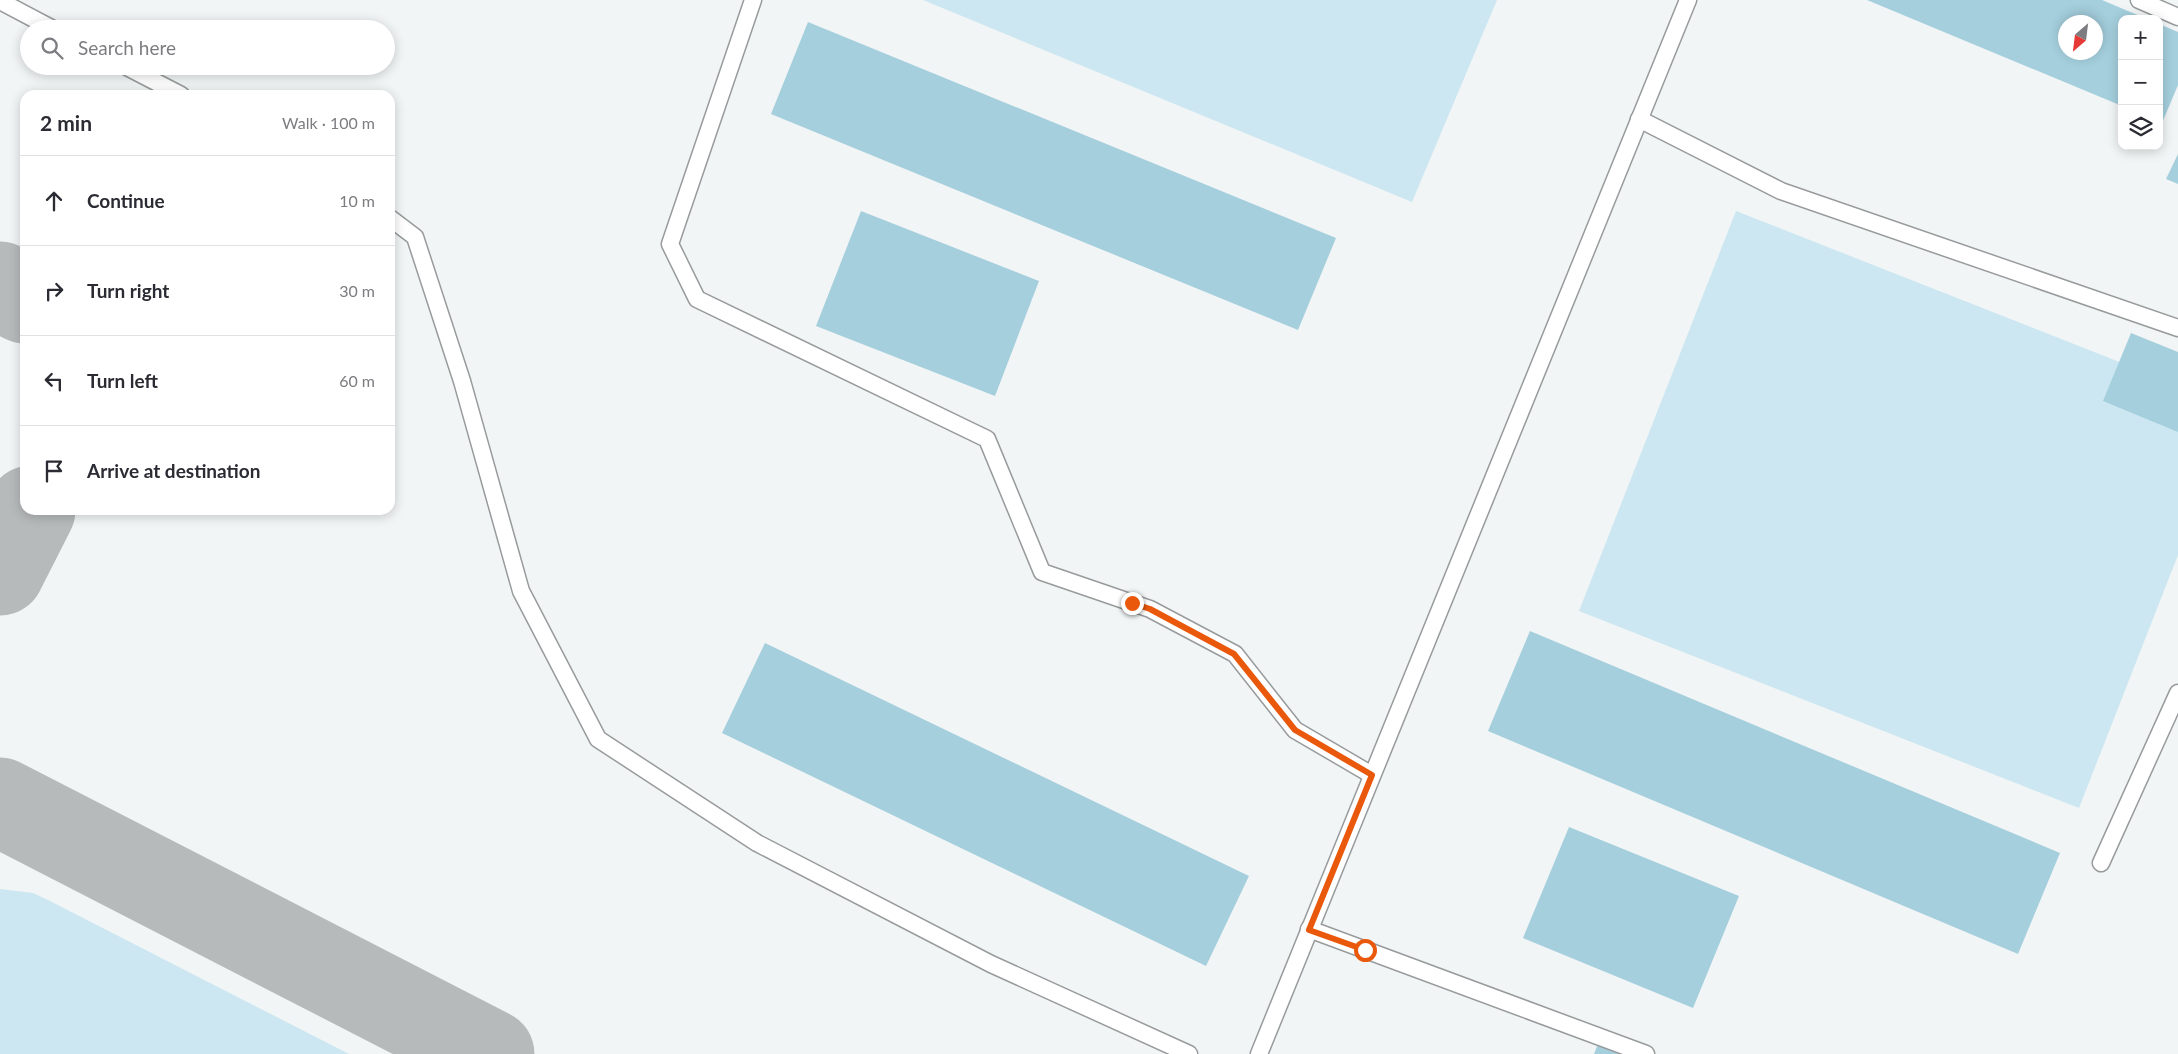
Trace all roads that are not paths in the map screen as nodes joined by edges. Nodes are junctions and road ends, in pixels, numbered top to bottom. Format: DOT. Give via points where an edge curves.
graph roads {
  1 [pos="753,0"];
  2 [pos="1688,0"];
  3 [pos="2139,0"];
  4 [pos="0,1"];
  5 [pos="2178,17"];
  6 [pos="36,20"];
  7 [pos="142,75"];
  8 [pos="171,90"];
  9 [pos="1639,120"];
  10 [pos="395,222"];
  11 [pos="2178,328"];
  12 [pos="2178,693"];
  13 [pos="1372,775"];
  14 [pos="2101,863"];
  15 [pos="1309,930"];
  16 [pos="1189,1054"];
  17 [pos="1259,1054"];
  18 [pos="1646,1054"];
  1 -- 13 [label="lane" via="670,244 697,299 987,439 1042,572 1150,609 1234,654 1295,730"];
  2 -- 9 [label="lane"];
  3 -- 5 [label="lane"];
  4 -- 6 [label="lane"];
  7 -- 8 [label="lane"];
  9 -- 11 [label="lane" via="1781,191"];
  9 -- 13 [label="lane"];
  10 -- 16 [label="lane" via="415,237 462,380 521,591 598,740 757,843 992,964"];
  12 -- 14 [label="lane"];
  13 -- 15 [label="lane"];
  15 -- 17 [label="lane"];
  15 -- 18 [label="lane"];
}
